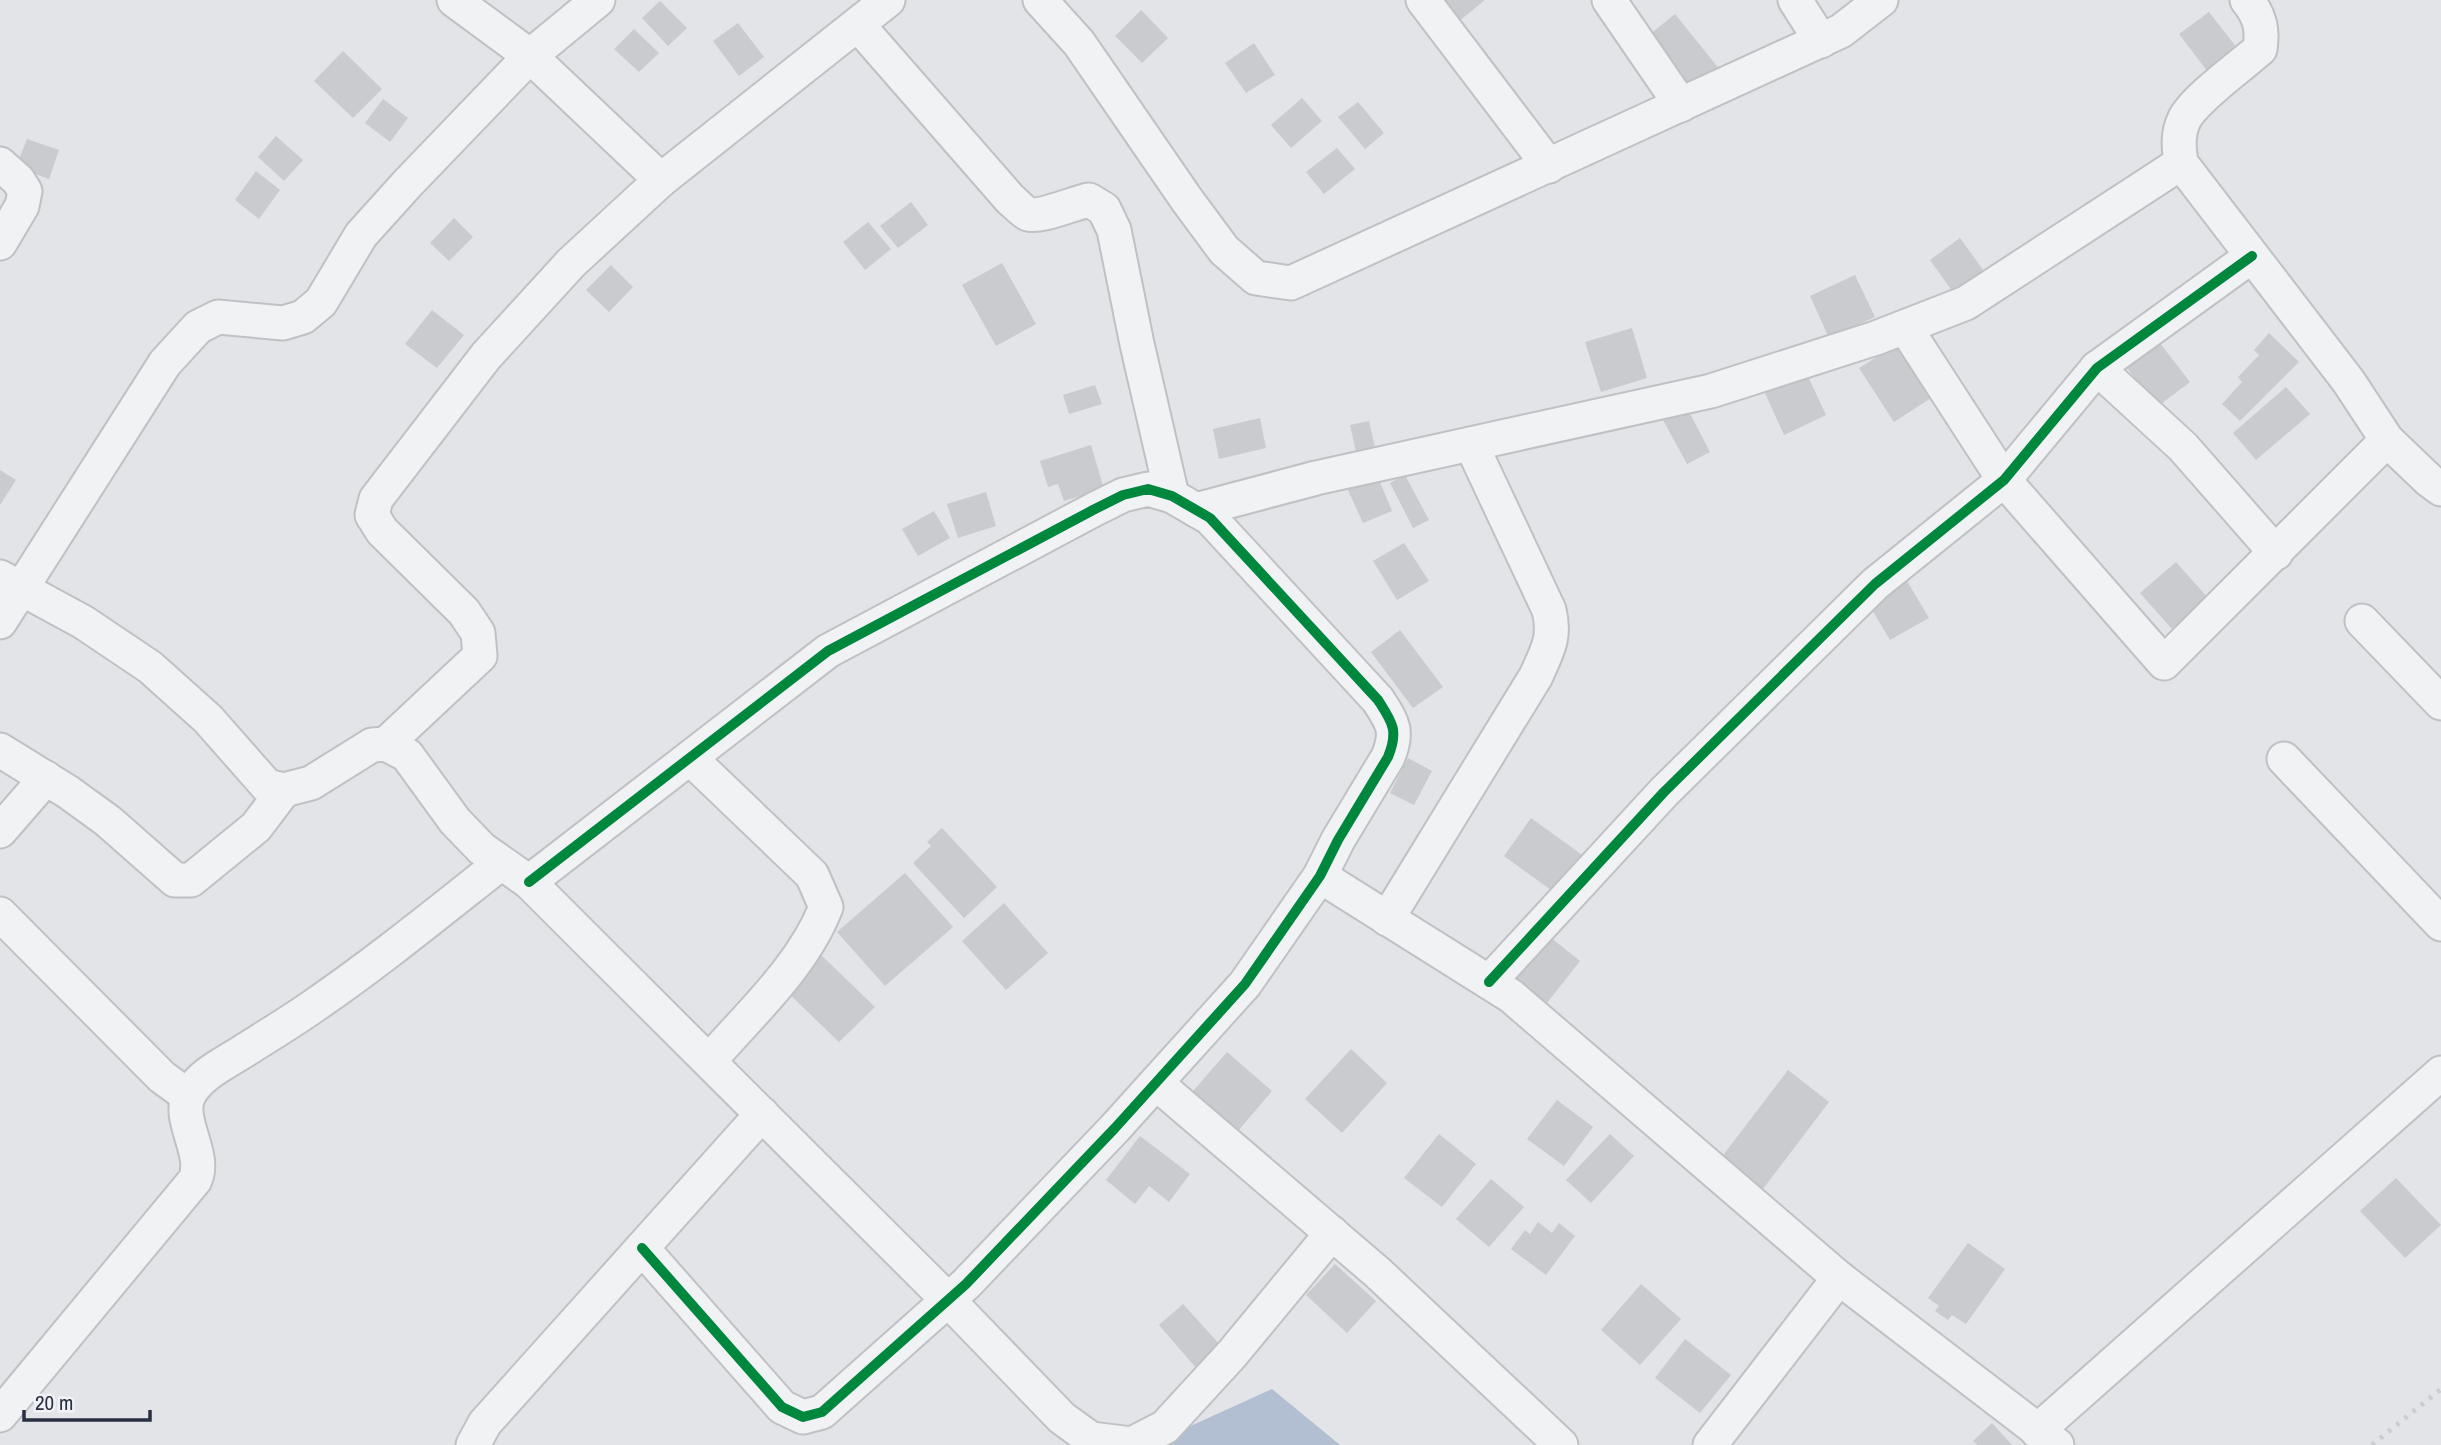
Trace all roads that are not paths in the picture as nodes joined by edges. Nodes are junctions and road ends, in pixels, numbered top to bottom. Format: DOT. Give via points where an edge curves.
graph roads {
  1 [pos="454,0"];
  2 [pos="598,0"];
  3 [pos="888,0"];
  4 [pos="1040,0"];
  5 [pos="1423,0"];
  6 [pos="1609,0"];
  7 [pos="1795,0"];
  8 [pos="1881,0"];
  9 [pos="2247,0"];
  10 [pos="858,25"];
  11 [pos="1821,41"];
  12 [pos="530,56"];
  13 [pos="1681,105"];
  14 [pos="2181,163"];
  15 [pos="0,164"];
  16 [pos="1549,166"];
  17 [pos="661,180"];
  18 [pos="0,243"];
  19 [pos="2252,256"];
  20 [pos="1905,327"];
  21 [pos="2097,368"];
  22 [pos="2387,440"];
  23 [pos="1471,444"];
  24 [pos="2004,480"];
  25 [pos="2441,489"];
  26 [pos="1184,503"];
  27 [pos="2276,552"];
  28 [pos="11,583"];
  29 [pos="2362,621"];
  30 [pos="0,622"];
  31 [pos="2441,703"];
  32 [pos="386,744"];
  33 [pos="0,750"];
  34 [pos="690,758"];
  35 [pos="2284,759"];
  36 [pos="46,778"];
  37 [pos="284,790"];
  38 [pos="0,831"];
  39 [pos="501,863"];
  40 [pos="1320,877"];
  41 [pos="529,883"];
  42 [pos="0,914"];
  43 [pos="1387,919"];
  44 [pos="2441,924"];
  45 [pos="1489,982"];
  46 [pos="710,1060"];
  47 [pos="2441,1073"];
  48 [pos="1156,1083"];
  49 [pos="188,1096"];
  50 [pos="762,1114"];
  51 [pos="1332,1233"];
  52 [pos="642,1248"];
  53 [pos="1839,1278"];
  54 [pos="948,1300"];
  55 [pos="0,1415"];
  56 [pos="2047,1438"];
  57 [pos="473,1445"];
  58 [pos="1561,1445"];
  59 [pos="1710,1445"];
  1 -- 12 [label="street"];
  2 -- 12 [label="street"];
  3 -- 10 [label="street"];
  4 -- 16 [label="street" via="1079,43 1224,250 1256,278 1291,283"];
  5 -- 16 [label="street"];
  6 -- 13 [label="street"];
  7 -- 11 [label="street"];
  8 -- 11 [label="street" via="1842,31"];
  9 -- 14 [label="street" via="2262,31 2260,49 2184,119 2178,143"];
  10 -- 17 [label="street"];
  10 -- 26 [label="street" via="1027,214 1041,215 1089,200 1104,209 1114,230 1137,344"];
  11 -- 13 [label="street"];
  12 -- 17 [label="street"];
  12 -- 28 [label="street" via="361,235 321,302 303,317 283,323 218,317 198,327 165,363"];
  13 -- 16 [label="street"];
  14 -- 19 [label="street"];
  14 -- 20 [label="street" via="1966,303"];
  15 -- 18 [label="street" via="25,191 22,206"];
  17 -- 32 [label="street" via="571,263 486,356 376,499 372,514 383,531 464,611 478,633 480,656"];
  19 -- 21 [label="street"];
  19 -- 22 [label="street" via="2349,382"];
  20 -- 23 [label="street" via="1711,391"];
  20 -- 24 [label="street"];
  21 -- 24 [label="street"];
  21 -- 27 [label="street" via="2183,447"];
  22 -- 25 [label="street"];
  22 -- 27 [label="street"];
  23 -- 26 [label="street"];
  23 -- 43 [label="street" via="1549,610 1551,642 1536,676"];
  24 -- 27 [label="street" via="2164,663"];
  24 -- 45 [label="street" via="1855,603 1664,792"];
  26 -- 34 [label="street" via="1148,489 1123,495 828,651"];
  26 -- 40 [label="street" via="1210,518 1378,700 1393,725 1394,742 1388,757"];
  28 -- 30 [label="street"];
  28 -- 37 [label="street" via="83,622 150,667 208,719 267,786"];
  29 -- 31 [label="street"];
  32 -- 37 [label="street" via="372,745 310,783"];
  32 -- 39 [label="street" via="407,755 455,821"];
  33 -- 36 [label="street"];
  34 -- 41 [label="street"];
  34 -- 46 [label="street" via="812,875 827,907 786,973"];
  35 -- 44 [label="street"];
  36 -- 37 [label="street" via="108,821 174,880 191,880 256,827"];
  36 -- 38 [label="street"];
  39 -- 41 [label="street"];
  39 -- 49 [label="street" via="315,1006 202,1078"];
  40 -- 43 [label="street"];
  40 -- 48 [label="street" via="1245,984"];
  41 -- 46 [label="street"];
  42 -- 49 [label="street" via="153,1069"];
  43 -- 45 [label="street"];
  45 -- 53 [label="street" via="1511,996"];
  46 -- 50 [label="street"];
  47 -- 56 [label="street"];
  48 -- 51 [label="street"];
  48 -- 54 [label="street"];
  49 -- 55 [label="street" via="186,1110 200,1161 195,1180"];
  50 -- 52 [label="street"];
  50 -- 54 [label="street"];
  51 -- 54 [label="street" via="1165,1427 1132,1444 1091,1439 1062,1418"];
  51 -- 58 [label="street"];
  52 -- 54 [label="street" via="782,1407 803,1417 822,1412"];
  52 -- 57 [label="street" via="485,1423"];
  53 -- 56 [label="street"];
  53 -- 59 [label="street"];
}
